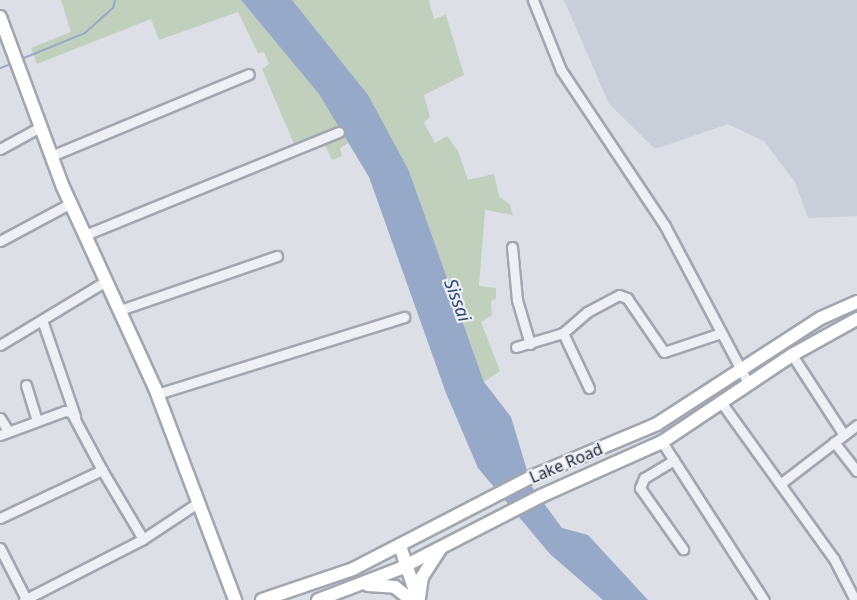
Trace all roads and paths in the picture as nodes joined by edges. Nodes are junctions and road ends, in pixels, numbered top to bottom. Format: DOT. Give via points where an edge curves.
graph roads {
  1 [pos="533,0"];
  2 [pos="0,17"];
  3 [pos="249,74"];
  4 [pos="40,127"];
  5 [pos="339,132"];
  6 [pos="0,149"];
  7 [pos="51,156"];
  8 [pos="71,203"];
  9 [pos="85,235"];
  10 [pos="0,242"];
  11 [pos="512,247"];
  12 [pos="277,256"];
  13 [pos="106,281"];
  14 [pos="857,302"];
  15 [pos="120,310"];
  16 [pos="404,317"];
  17 [pos="857,319"];
  18 [pos="42,320"];
  19 [pos="562,333"];
  20 [pos="721,333"];
  21 [pos="530,344"];
  22 [pos="0,345"];
  23 [pos="516,347"];
  24 [pos="792,355"];
  25 [pos="742,372"];
  26 [pos="748,384"];
  27 [pos="26,385"];
  28 [pos="589,388"];
  29 [pos="158,394"];
  30 [pos="721,402"];
  31 [pos="75,416"];
  32 [pos="0,418"];
  33 [pos="37,420"];
  34 [pos="857,425"];
  35 [pos="4,433"];
  36 [pos="844,435"];
  37 [pos="662,442"];
  38 [pos="834,442"];
  39 [pos="674,460"];
  40 [pos="102,470"];
  41 [pos="857,471"];
  42 [pos="780,484"];
  43 [pos="199,502"];
  44 [pos="0,518"];
  45 [pos="143,539"];
  46 [pos="0,548"];
  47 [pos="395,548"];
  48 [pos="441,548"];
  49 [pos="683,549"];
  50 [pos="403,567"];
  51 [pos="361,585"];
  52 [pos="25,600"];
  53 [pos="235,600"];
  54 [pos="262,600"];
  55 [pos="318,600"];
  56 [pos="415,600"];
  57 [pos="764,600"];
  58 [pos="855,600"];
  1 -- 20 [label="street" via="572,90 648,197"];
  2 -- 4 [label="main road"];
  3 -- 7 [label="street"];
  4 -- 6 [label="street"];
  4 -- 7 [label="main road"];
  5 -- 9 [label="street"];
  7 -- 8 [label="main road"];
  8 -- 9 [label="main road"];
  8 -- 10 [label="street"];
  9 -- 13 [label="main road"];
  11 -- 21 [label="street" via="517,300"];
  12 -- 15 [label="street"];
  13 -- 15 [label="main road"];
  13 -- 18 [label="street"];
  14 -- 25 [label="main road, Lake Road" via="821,318"];
  15 -- 29 [label="main road"];
  16 -- 29 [label="street"];
  17 -- 24 [label="main road, Lake Road"];
  18 -- 22 [label="street"];
  18 -- 31 [label="street"];
  19 -- 20 [label="street" via="587,312 620,295 627,298 664,352"];
  19 -- 21 [label="street"];
  19 -- 28 [label="street"];
  20 -- 25 [label="street"];
  21 -- 23 [label="street"];
  24 -- 26 [label="main road, Lake Road"];
  24 -- 36 [label="street"];
  25 -- 26 [label="street"];
  25 -- 47 [label="main road, Lake Road" via="657,424 531,477"];
  26 -- 30 [label="main road, Lake Road"];
  27 -- 33 [label="street"];
  29 -- 43 [label="main road"];
  30 -- 37 [label="main road, Lake Road"];
  30 -- 42 [label="street"];
  31 -- 33 [label="street" via="65,411"];
  31 -- 40 [label="street"];
  32 -- 35 [label="street"];
  33 -- 35 [label="street"];
  34 -- 36 [label="street"];
  36 -- 38 [label="street"];
  37 -- 39 [label="street"];
  37 -- 48 [label="main road, Lake Road" via="540,496"];
  38 -- 41 [label="street"];
  38 -- 42 [label="street"];
  39 -- 49 [label="street" via="644,478 640,488"];
  39 -- 57 [label="street"];
  40 -- 44 [label="street"];
  40 -- 45 [label="street"];
  42 -- 58 [label="street" via="834,559"];
  43 -- 45 [label="street"];
  43 -- 53 [label="main road"];
  45 -- 52 [label="street"];
  46 -- 52 [label="street"];
  47 -- 50 [label="main road"];
  47 -- 54 [label="main road, Lake Road" via="352,569"];
  48 -- 50 [label="main road, Lake Road"];
  48 -- 56 [label="main road" via="422,577"];
  50 -- 51 [label="main road, Lake Road"];
  50 -- 56 [label="main road"];
  51 -- 55 [label="main road, Lake Road"];
  51 -- 56 [label="main road" via="395,587"];
}
